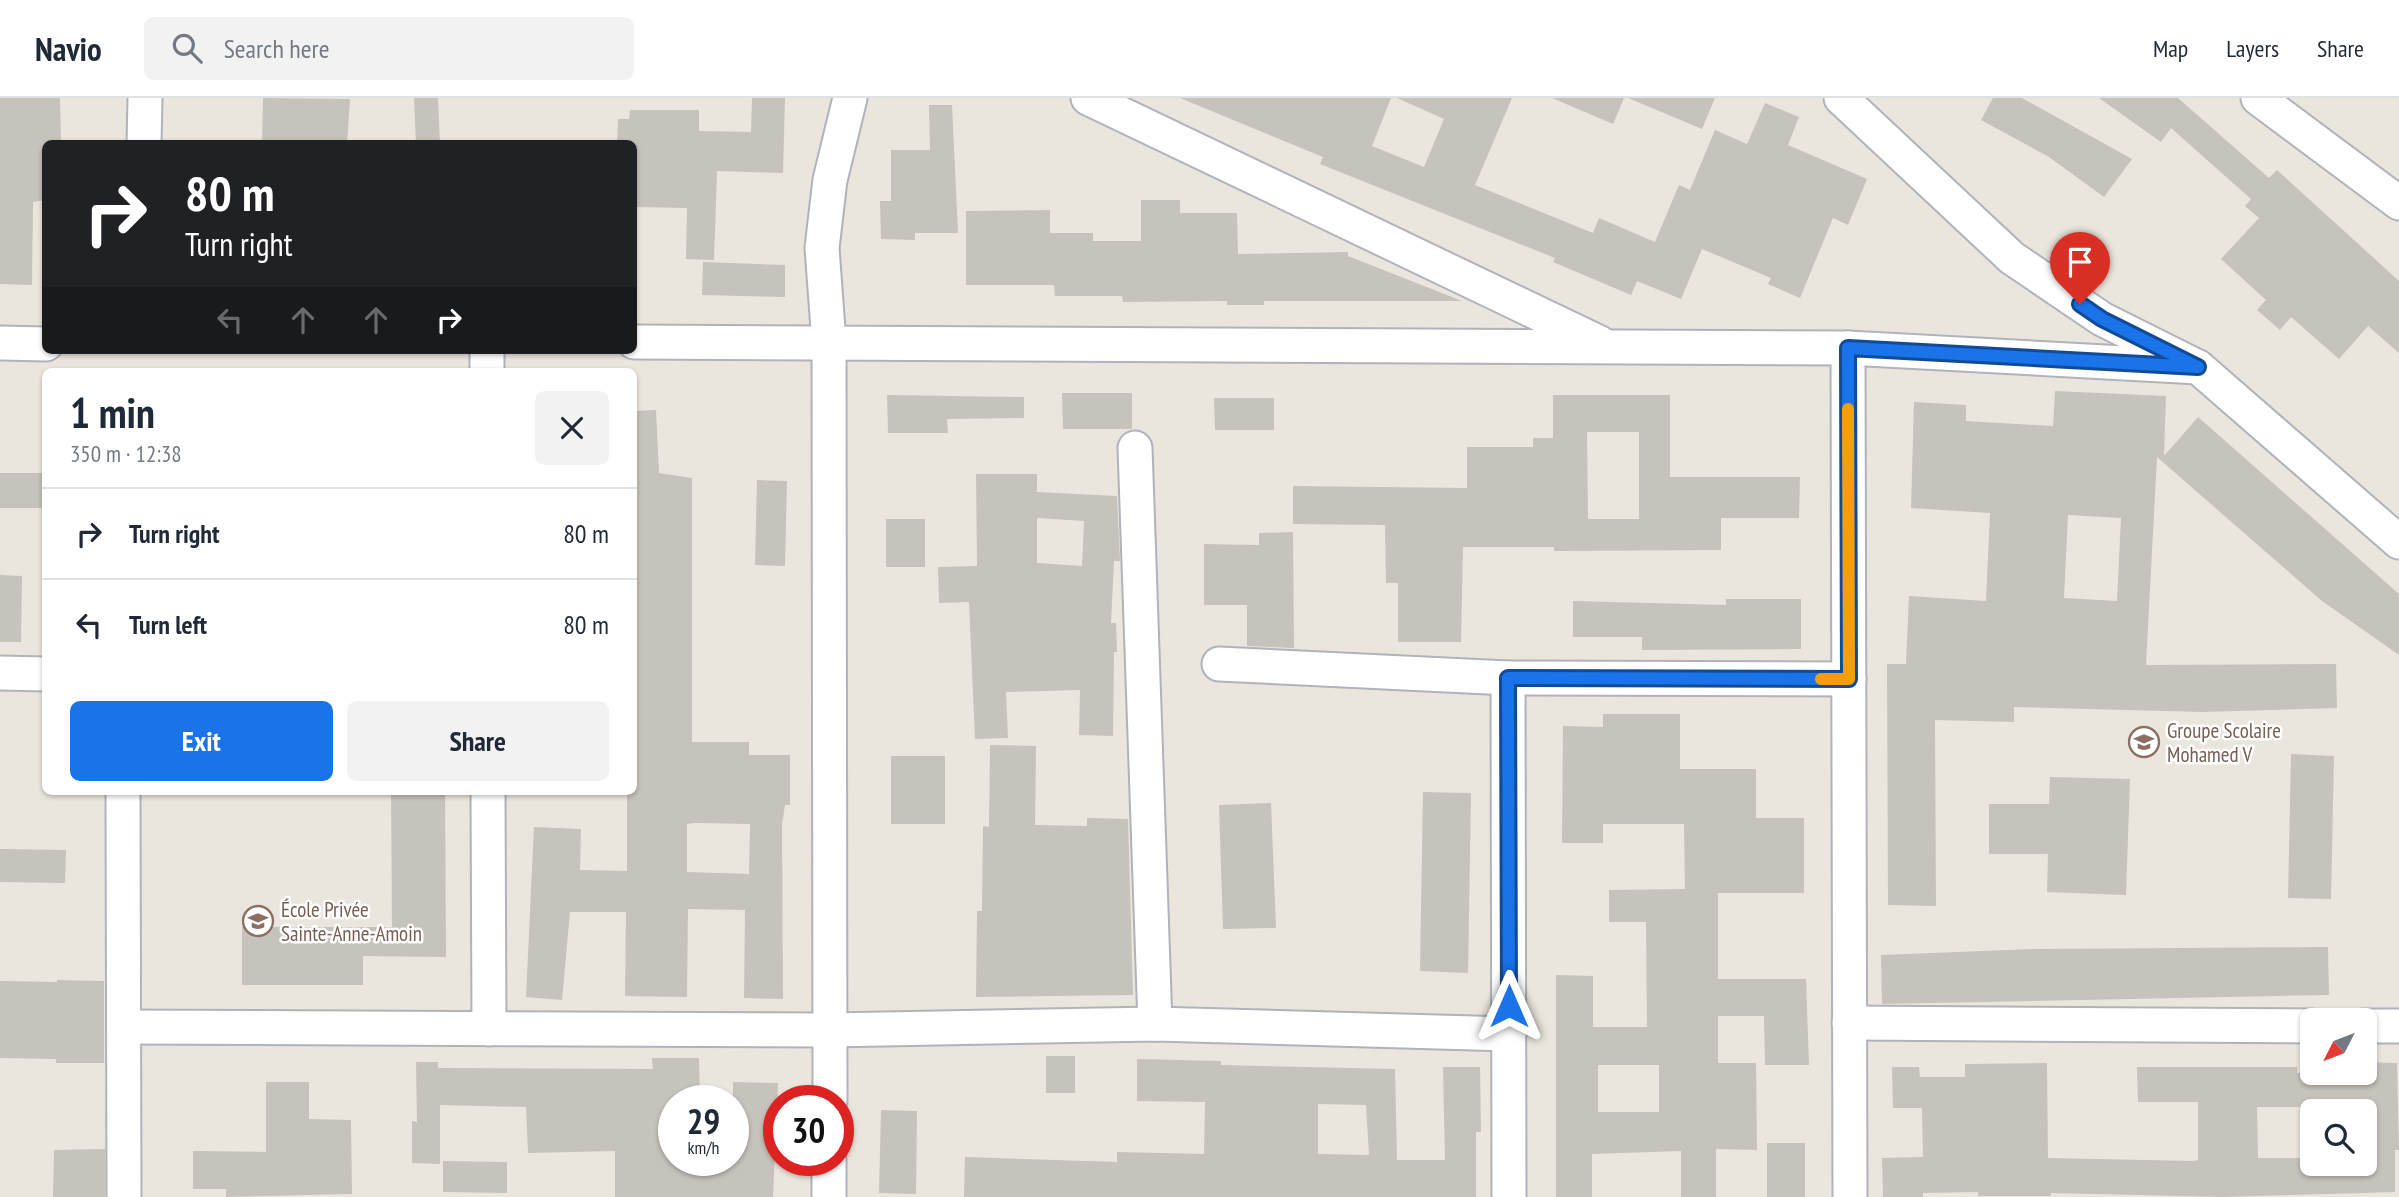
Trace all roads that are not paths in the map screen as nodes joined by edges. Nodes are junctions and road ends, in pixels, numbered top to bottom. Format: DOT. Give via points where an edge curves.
graph roads {
  1 [pos="145,98"];
  2 [pos="850,98"];
  3 [pos="1088,98"];
  4 [pos="1841,98"];
  5 [pos="2258,98"];
  6 [pos="144,140"];
  7 [pos="2399,203"];
  8 [pos="637,342"];
  9 [pos="0,343"];
  10 [pos="829,343"];
  11 [pos="42,344"];
  12 [pos="1609,347"];
  13 [pos="1848,348"];
  14 [pos="2198,367"];
  15 [pos="1135,448"];
  16 [pos="2399,542"];
  17 [pos="1219,664"];
  18 [pos="0,673"];
  19 [pos="42,674"];
  20 [pos="1508,678"];
  21 [pos="1849,679"];
  22 [pos="123,795"];
  23 [pos="488,795"];
  24 [pos="1849,1023"];
  25 [pos="1155,1024"];
  26 [pos="2300,1026"];
  27 [pos="2377,1026"];
  28 [pos="2399,1026"];
  29 [pos="124,1027"];
  30 [pos="489,1028"];
  31 [pos="830,1030"];
  32 [pos="1509,1034"];
  33 [pos="830,1085"];
  34 [pos="829,1176"];
  35 [pos="124,1197"];
  36 [pos="829,1197"];
  37 [pos="1509,1197"];
  38 [pos="1850,1197"];
  1 -- 6 [label="street"];
  2 -- 10 [label="street" via="830,180 822,248"];
  3 -- 12 [label="street"];
  4 -- 14 [label="street" via="2012,258 2102,319"];
  5 -- 7 [label="street"];
  8 -- 10 [label="street"];
  9 -- 11 [label="street"];
  10 -- 12 [label="street"];
  10 -- 31 [label="street"];
  12 -- 13 [label="street"];
  13 -- 14 [label="street"];
  13 -- 21 [label="street"];
  14 -- 16 [label="street"];
  15 -- 25 [label="street"];
  17 -- 20 [label="street"];
  18 -- 19 [label="street"];
  20 -- 21 [label="street"];
  20 -- 32 [label="street"];
  21 -- 24 [label="street"];
  22 -- 29 [label="street"];
  23 -- 30 [label="street"];
  24 -- 26 [label="street"];
  24 -- 38 [label="street"];
  25 -- 31 [label="street"];
  25 -- 32 [label="street"];
  27 -- 28 [label="street"];
  29 -- 30 [label="street"];
  29 -- 35 [label="street"];
  30 -- 31 [label="street"];
  31 -- 33 [label="street"];
  32 -- 37 [label="street"];
  34 -- 36 [label="street"];
}
